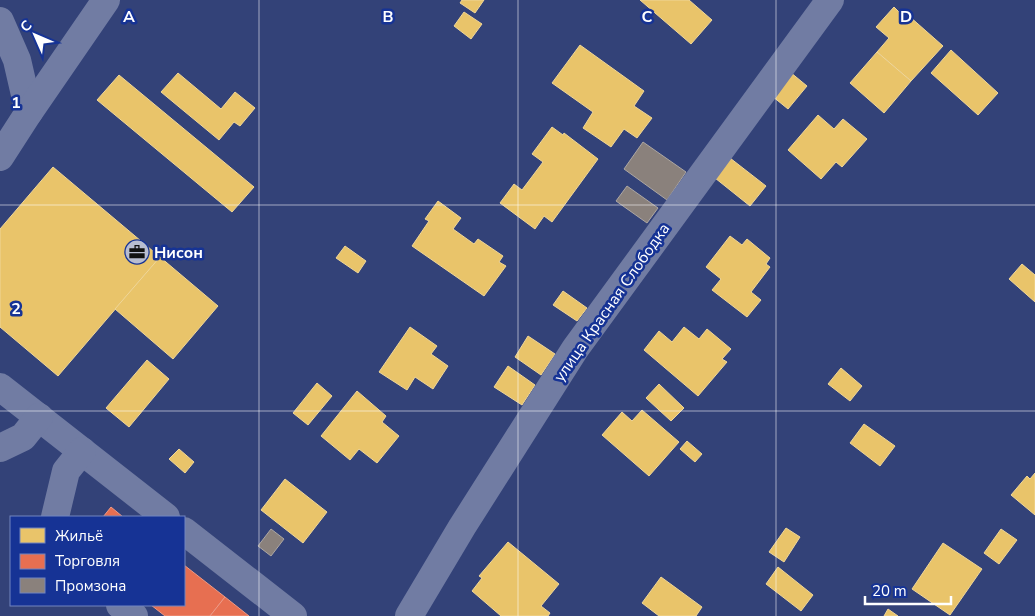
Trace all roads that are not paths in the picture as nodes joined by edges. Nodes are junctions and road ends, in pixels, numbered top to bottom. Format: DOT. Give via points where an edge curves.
graph roads {
  1 [pos="106,0"];
  2 [pos="830,0"];
  3 [pos="0,21"];
  4 [pos="29,112"];
  5 [pos="0,157"];
  6 [pos="0,387"];
  7 [pos="39,417"];
  8 [pos="0,448"];
  9 [pos="82,451"];
  10 [pos="55,516"];
  11 [pos="165,516"];
  12 [pos="185,532"];
  13 [pos="121,606"];
  14 [pos="134,616"];
  15 [pos="293,616"];
  16 [pos="409,616"];
  1 -- 4 [label="street"];
  2 -- 16 [label="street, улица Красная Слободка" via="575,349"];
  3 -- 4 [label="street" via="17,60"];
  4 -- 5 [label="street"];
  6 -- 7 [label="street"];
  7 -- 8 [label="street" via="23,437"];
  7 -- 9 [label="street"];
  9 -- 10 [label="street" via="66,471"];
  9 -- 11 [label="street"];
  12 -- 15 [label="street"];
  13 -- 14 [label="street"];
}
